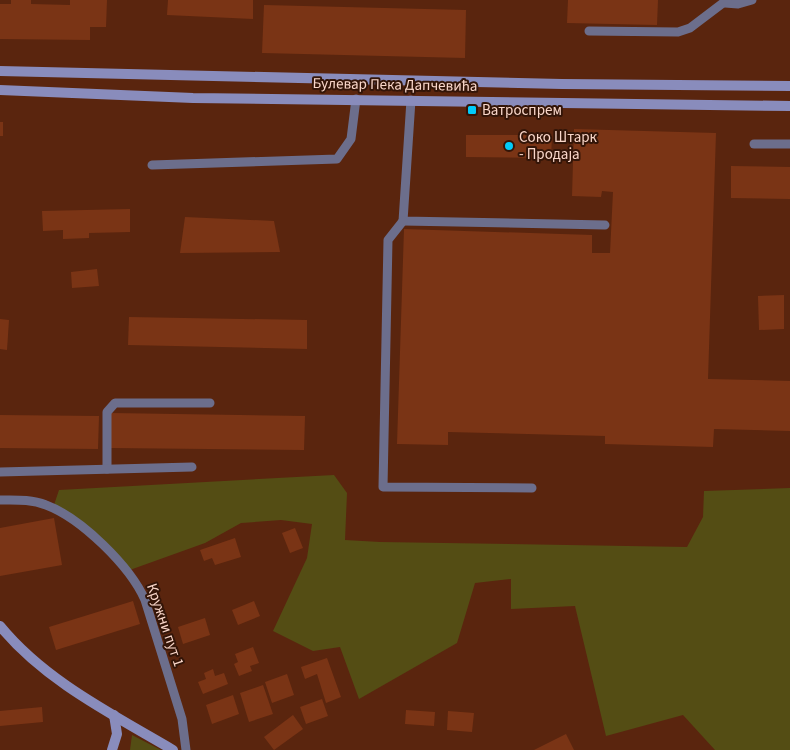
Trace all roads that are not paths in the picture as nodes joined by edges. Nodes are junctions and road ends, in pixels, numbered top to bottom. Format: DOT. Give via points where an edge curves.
graph roads {
  1 [pos="752,0"];
  2 [pos="726,1"];
  3 [pos="589,32"];
  4 [pos="0,71"];
  5 [pos="384,80"];
  6 [pos="428,81"];
  7 [pos="790,86"];
  8 [pos="0,90"];
  9 [pos="356,99"];
  10 [pos="383,99"];
  11 [pos="411,100"];
  12 [pos="428,100"];
  13 [pos="790,106"];
  14 [pos="754,144"];
  15 [pos="790,144"];
  16 [pos="152,165"];
  17 [pos="403,221"];
  18 [pos="605,225"];
  19 [pos="210,403"];
  20 [pos="192,467"];
  21 [pos="107,469"];
  22 [pos="0,472"];
  23 [pos="532,488"];
  24 [pos="0,500"];
  25 [pos="0,626"];
  26 [pos="114,715"];
  27 [pos="112,750"];
  28 [pos="173,750"];
  29 [pos="186,750"];
  1 -- 2 [label="lane" via="738,4"];
  2 -- 3 [label="lane" via="690,28 678,32"];
  4 -- 5 [label="street, Булевар Пека Дапчевића"];
  5 -- 6 [label="street, Булевар Пека Дапчевића"];
  5 -- 10 [label="street"];
  6 -- 7 [label="street, Булевар Пека Дапчевића"];
  6 -- 12 [label="street"];
  8 -- 9 [label="street, Булевар Пека Дапчевића" via="193,98"];
  9 -- 10 [label="street, Булевар Пека Дапчевића"];
  9 -- 16 [label="lane" via="351,138 338,159"];
  10 -- 11 [label="street, Булевар Пека Дапчевића"];
  11 -- 12 [label="street, Булевар Пека Дапчевића"];
  11 -- 17 [label="lane"];
  12 -- 13 [label="street, Булевар Пека Дапчевића"];
  14 -- 15 [label="lane"];
  17 -- 18 [label="lane"];
  17 -- 23 [label="lane" via="388,240 383,487"];
  19 -- 21 [label="lane" via="115,403 107,412"];
  20 -- 21 [label="lane"];
  21 -- 22 [label="lane"];
  24 -- 29 [label="lane, Кружни пут 1" via="30,500 71,518 118,560 138,584 182,719"];
  25 -- 26 [label="street" via="19,648 52,676"];
  26 -- 27 [label="street" via="117,734"];
  26 -- 28 [label="street"];
}
